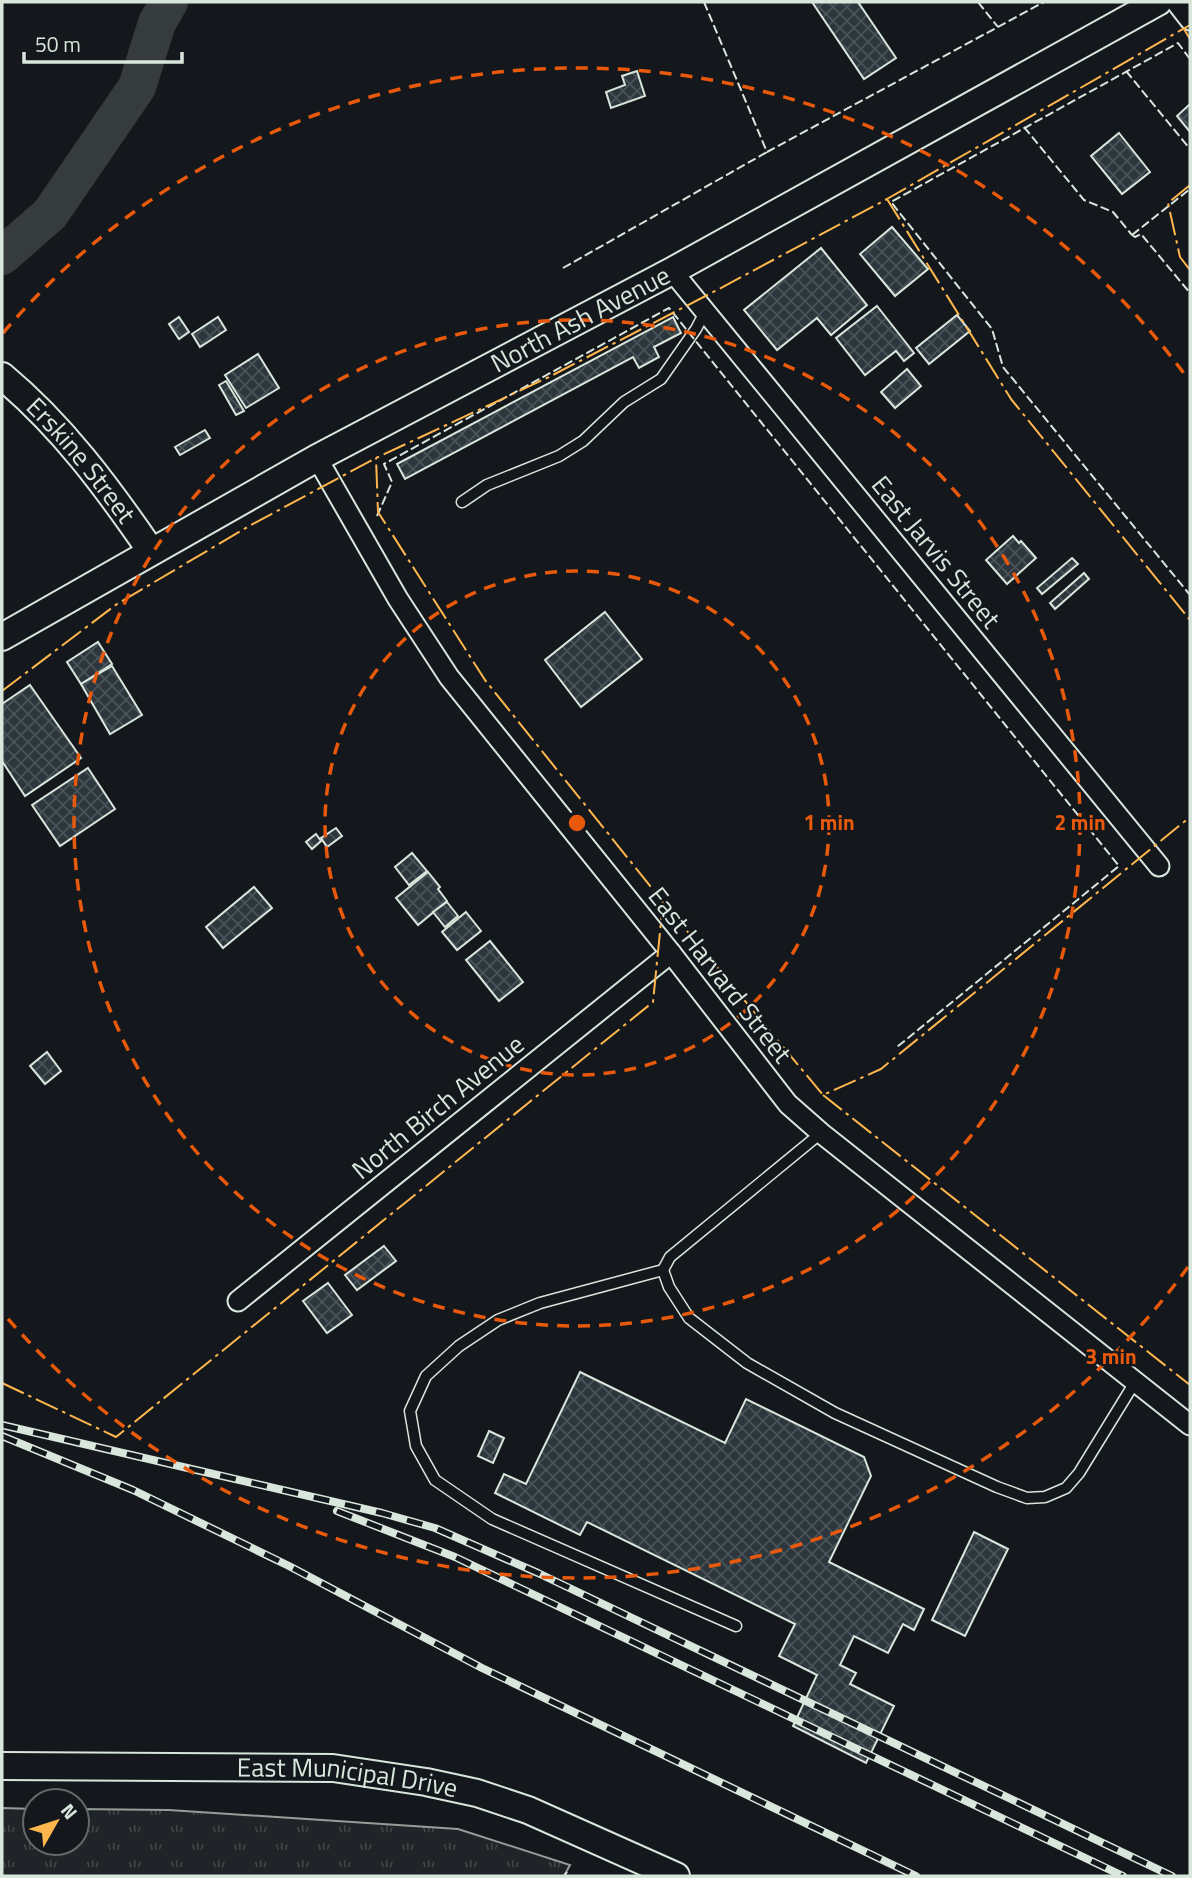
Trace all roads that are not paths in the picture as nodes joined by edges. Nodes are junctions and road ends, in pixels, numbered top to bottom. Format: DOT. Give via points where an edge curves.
graph roads {
  1 [pos="1158,2"];
  2 [pos="1176,2"];
  3 [pos="1190,20"];
  4 [pos="672,271"];
  5 [pos="705,311"];
  6 [pos="2,376"];
  7 [pos="317,458"];
  8 [pos="461,502"];
  9 [pos="151,551"];
  10 [pos="2,637"];
  11 [pos="1159,866"];
  12 [pos="671,953"];
  13 [pos="821,1133"];
  14 [pos="663,1270"];
  15 [pos="238,1301"];
  16 [pos="1135,1382"];
  17 [pos="1190,1425"];
  18 [pos="736,1626"];
  19 [pos="2,1766"];
  20 [pos="676,1876"];
  1 -- 4 [label="street, North Ash Avenue"];
  2 -- 3 [label="street"];
  4 -- 5 [label="street, East Jarvis Street"];
  4 -- 7 [label="street, North Ash Avenue"];
  5 -- 8 [label="lane" via="661,379 624,402 583,441 559,456 487,485"];
  5 -- 11 [label="street, East Jarvis Street"];
  6 -- 9 [label="street, Erskine Street" via="79,452"];
  7 -- 9 [label="street, North Ash Avenue"];
  7 -- 12 [label="street, East Harvard Street" via="449,677"];
  9 -- 10 [label="street, North Ash Avenue"];
  12 -- 13 [label="street, East Harvard Street" via="788,1104"];
  12 -- 15 [label="street, North Birch Avenue"];
  13 -- 14 [label="lane" via="670,1257"];
  13 -- 16 [label="street, East Harvard Street"];
  14 -- 16 [label="lane" via="689,1318 747,1363 835,1413 1027,1498 1045,1497 1066,1488"];
  14 -- 18 [label="lane" via="540,1303 498,1320 459,1346 425,1376 410,1410 416,1447 435,1480 492,1519"];
  16 -- 17 [label="street, East Harvard Street"];
  19 -- 20 [label="street, East Municipal Drive" via="333,1768 426,1782 528,1810"];
}
